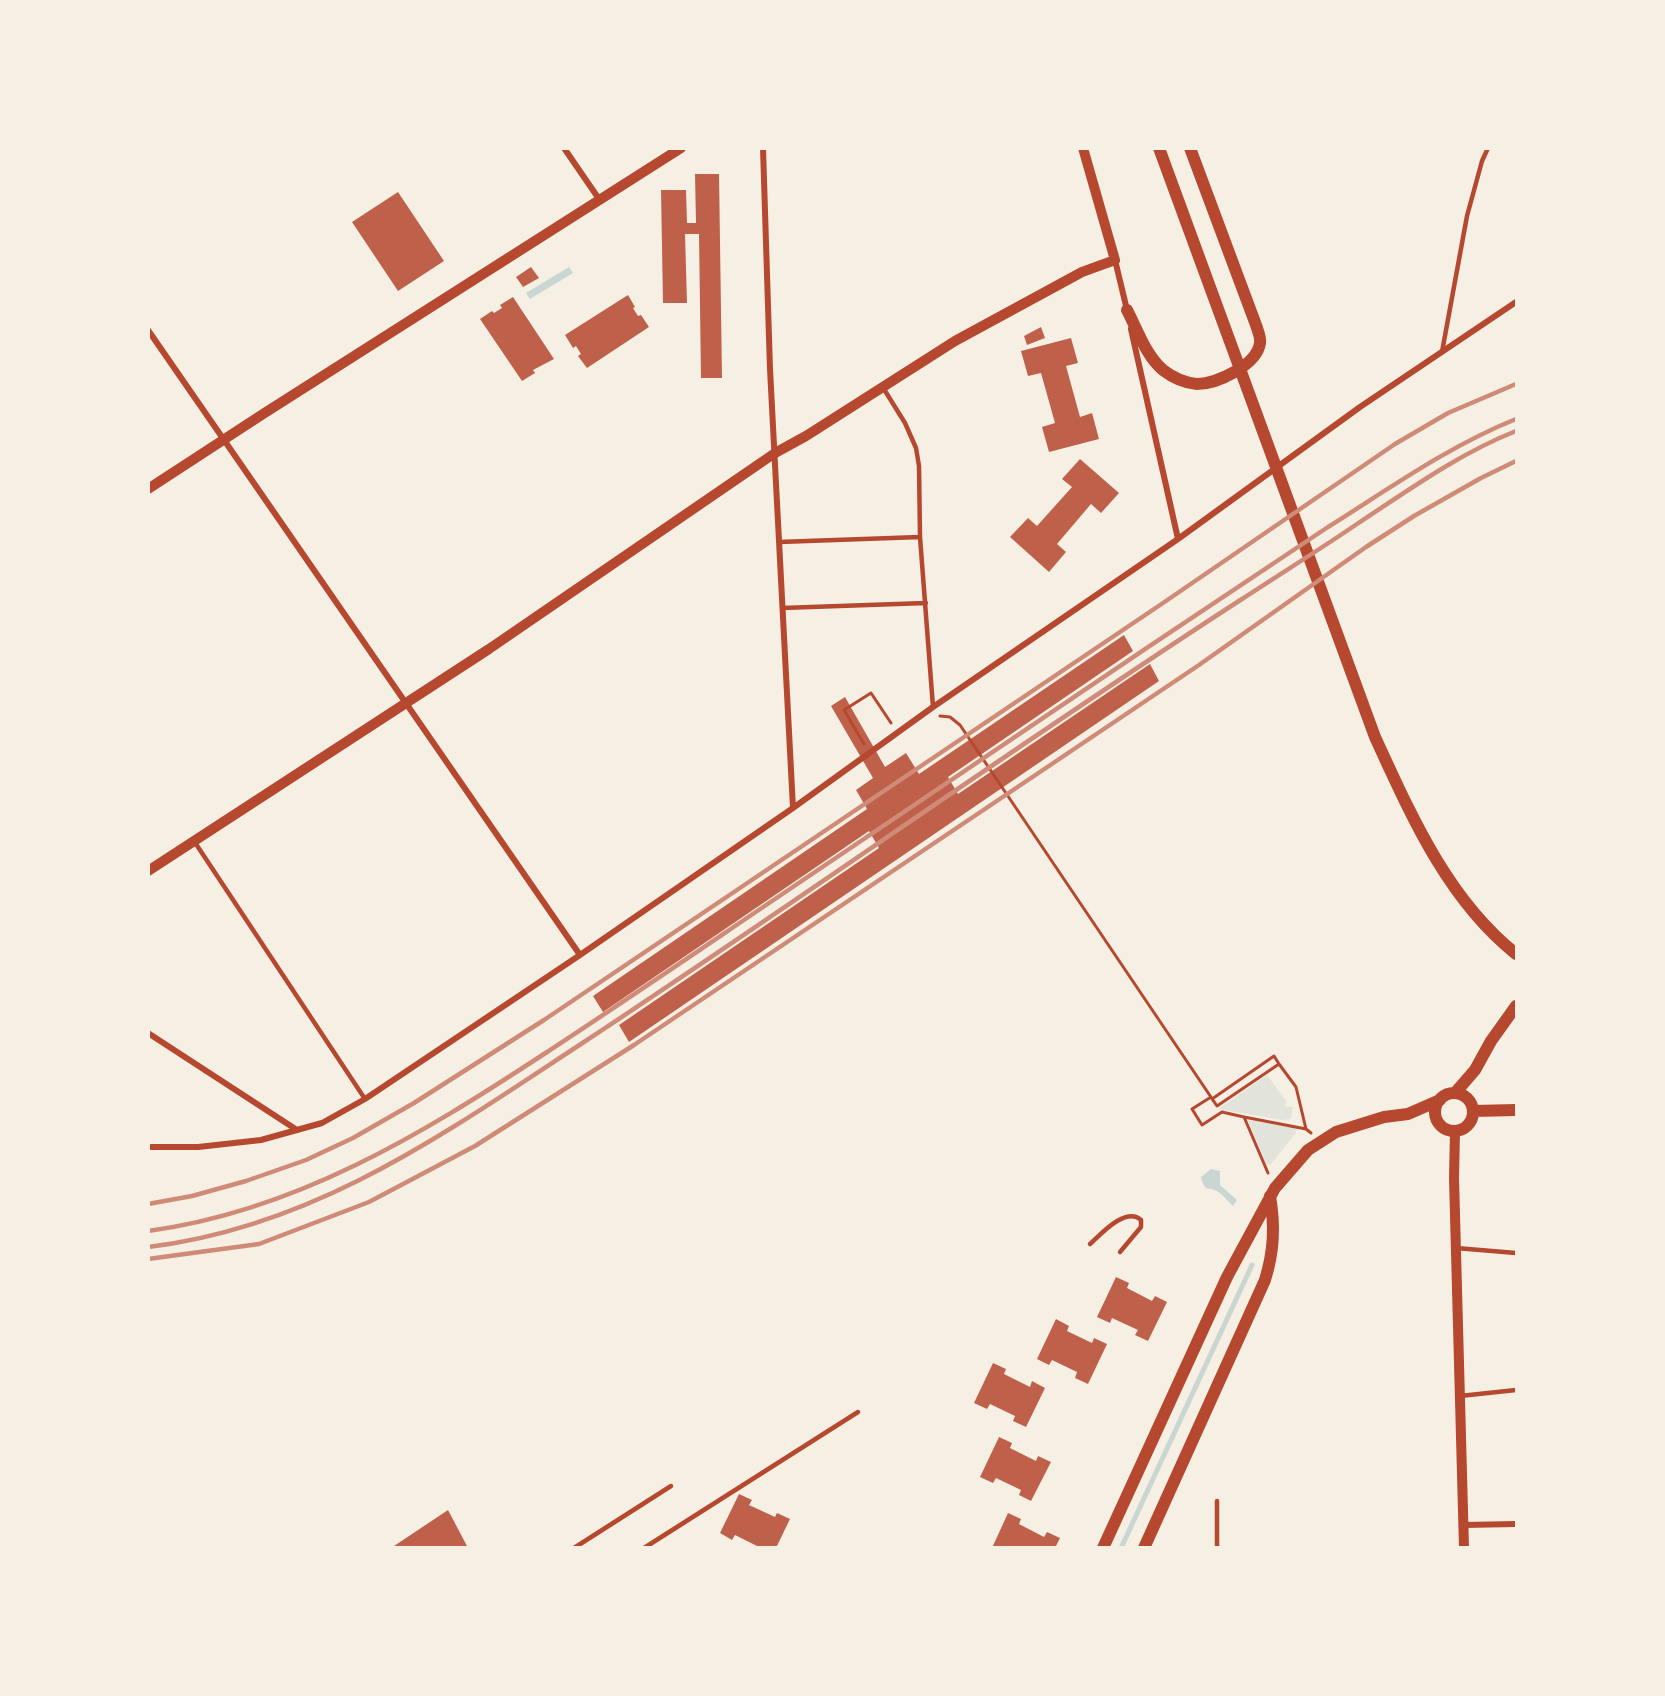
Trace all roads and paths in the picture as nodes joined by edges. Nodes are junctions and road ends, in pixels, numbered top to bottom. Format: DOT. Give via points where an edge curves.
graph roads {
  1 [pos="564,148"];
  2 [pos="681,148"];
  3 [pos="763,148"];
  4 [pos="1083,148"];
  5 [pos="1159,148"];
  6 [pos="1190,148"];
  7 [pos="1488,148"];
  8 [pos="599,199"];
  9 [pos="1115,260"];
  10 [pos="1516,302"];
  11 [pos="1127,310"];
  12 [pos="148,330"];
  13 [pos="1442,352"];
  14 [pos="882,386"];
  15 [pos="223,439"];
  16 [pos="775,453"];
  17 [pos="148,489"];
  18 [pos="920,537"];
  19 [pos="1178,539"];
  20 [pos="779,542"];
  21 [pos="926,603"];
  22 [pos="782,608"];
  23 [pos="407,702"];
  24 [pos="933,707"];
  25 [pos="933,719"];
  26 [pos="897,732"];
  27 [pos="868,751"];
  28 [pos="793,808"];
  29 [pos="194,841"];
  30 [pos="148,871"];
  31 [pos="1516,954"];
  32 [pos="580,955"];
  33 [pos="1516,1006"];
  34 [pos="148,1033"];
  35 [pos="1279,1064"];
  36 [pos="1475,1070"];
  37 [pos="1262,1076"];
  38 [pos="1455,1094"];
  39 [pos="1211,1097"];
  40 [pos="365,1100"];
  41 [pos="1440,1100"];
  42 [pos="1471,1106"];
  43 [pos="1516,1110"];
  44 [pos="1408,1114"];
  45 [pos="1244,1116"];
  46 [pos="1438,1122"];
  47 [pos="1306,1129"];
  48 [pos="297,1130"];
  49 [pos="1455,1131"];
  50 [pos="1319,1142"];
  51 [pos="148,1147"];
  52 [pos="1272,1192"];
  53 [pos="1254,1225"];
  54 [pos="1090,1244"];
  55 [pos="1273,1247"];
  56 [pos="1456,1248"];
  57 [pos="1120,1252"];
  58 [pos="1516,1253"];
  59 [pos="1516,1390"];
  60 [pos="1459,1396"];
  61 [pos="858,1412"];
  62 [pos="671,1486"];
  63 [pos="1216,1501"];
  64 [pos="1516,1524"];
  65 [pos="1464,1525"];
  66 [pos="574,1548"];
  67 [pos="644,1548"];
  68 [pos="1102,1548"];
  69 [pos="1144,1548"];
  70 [pos="1217,1548"];
  71 [pos="1464,1548"];
  1 -- 8 [label="street"];
  2 -- 8 [label="street"];
  3 -- 16 [label="street"];
  4 -- 9 [label="street"];
  5 -- 31 [label="main road" via="1375,737 1430,852 1485,926"];
  6 -- 11 [label="main road" via="1256,325 1260,342 1255,357 1234,373 1200,384 1190,383 1162,369"];
  7 -- 13 [label="lane" via="1467,216"];
  8 -- 15 [label="street"];
  9 -- 11 [label="street"];
  9 -- 14 [label="street" via="1082,272"];
  10 -- 13 [label="street"];
  11 -- 19 [label="street"];
  12 -- 15 [label="street"];
  13 -- 19 [label="street"];
  14 -- 16 [label="street"];
  14 -- 18 [label="lane" via="916,447"];
  15 -- 17 [label="street"];
  15 -- 23 [label="street"];
  16 -- 20 [label="street"];
  16 -- 23 [label="street"];
  18 -- 20 [label="lane"];
  18 -- 21 [label="lane"];
  19 -- 24 [label="street"];
  20 -- 22 [label="street"];
  21 -- 22 [label="lane"];
  21 -- 24 [label="lane"];
  22 -- 28 [label="street"];
  23 -- 29 [label="street"];
  23 -- 32 [label="street"];
  24 -- 26 [label="street"];
  25 -- 39 [label="path" via="950,717 960,725"];
  26 -- 27 [label="path" via="871,693 844,710"];
  26 -- 28 [label="street"];
  28 -- 32 [label="street"];
  29 -- 30 [label="street"];
  29 -- 40 [label="lane"];
  32 -- 40 [label="street"];
  33 -- 36 [label="main road"];
  34 -- 48 [label="street"];
  35 -- 37 [label="path"];
  35 -- 37 [label="path" via="1274,1056 1212,1099 1217,1106"];
  35 -- 47 [label="path" via="1296,1088"];
  36 -- 38 [label="main road"];
  36 -- 42 [label="main road"];
  37 -- 39 [label="path" via="1217,1106 1212,1099 1274,1056 1279,1064 1217,1106"];
  38 -- 41 [label="main road"];
  38 -- 42 [label="main road" via="1463,1096"];
  39 -- 45 [label="path" via="1192,1109 1202,1125 1222,1112"];
  40 -- 48 [label="street" via="322,1123"];
  41 -- 44 [label="main road"];
  41 -- 46 [label="main road" via="1435,1111"];
  42 -- 43 [label="main road"];
  42 -- 49 [label="main road" via="1472,1117 1466,1127"];
  44 -- 46 [label="main road"];
  44 -- 50 [label="main road" via="1356,1125"];
  45 -- 47 [label="path"];
  45 -- 52 [label="path"];
  46 -- 49 [label="main road"];
  47 -- 50 [label="path"];
  48 -- 51 [label="street" via="245,1142"];
  49 -- 56 [label="street"];
  50 -- 52 [label="main road"];
  52 -- 53 [label="main road"];
  52 -- 55 [label="main road"];
  53 -- 55 [label="main road"];
  53 -- 68 [label="main road"];
  54 -- 57 [label="lane" via="1119,1220 1137,1217 1141,1227"];
  55 -- 69 [label="main road" via="1265,1280"];
  56 -- 58 [label="lane"];
  56 -- 60 [label="street"];
  59 -- 60 [label="lane"];
  60 -- 65 [label="street"];
  61 -- 67 [label="lane"];
  62 -- 66 [label="lane"];
  63 -- 70 [label="lane"];
  64 -- 65 [label="street"];
  65 -- 71 [label="street"];
}
